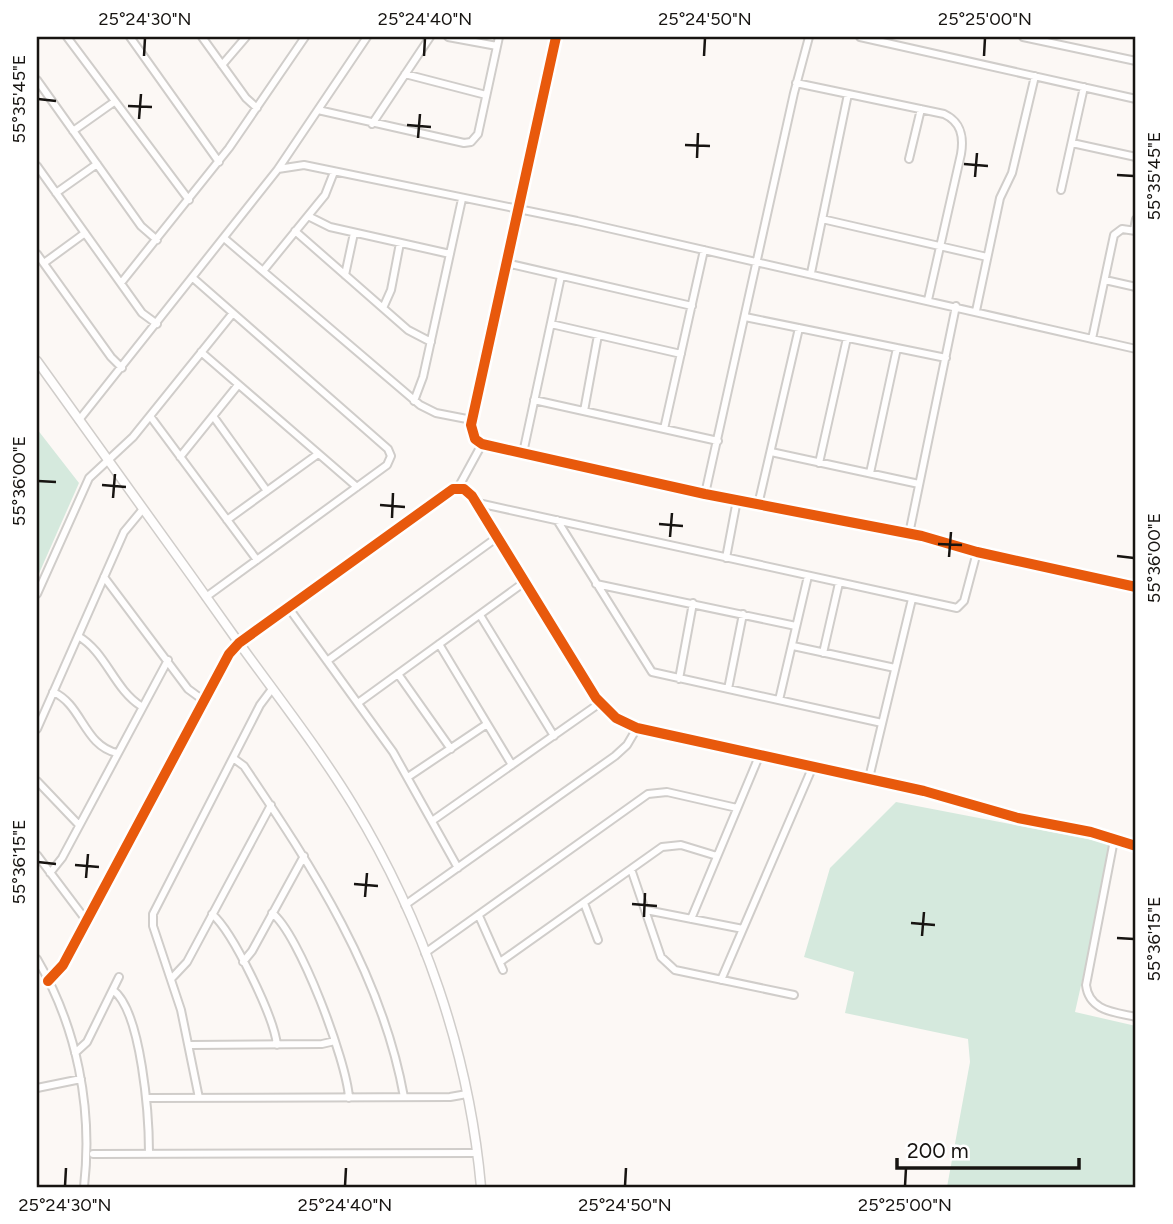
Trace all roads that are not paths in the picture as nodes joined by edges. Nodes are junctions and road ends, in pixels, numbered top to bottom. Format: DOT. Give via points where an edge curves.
graph roads {
  1 [pos="67,37"];
  2 [pos="130,37"];
  3 [pos="202,37"];
  4 [pos="246,37"];
  5 [pos="305,37"];
  6 [pos="368,37"];
  7 [pos="430,37"];
  8 [pos="448,37"];
  9 [pos="499,37"];
  10 [pos="556,37"];
  11 [pos="809,37"];
  12 [pos="860,37"];
  13 [pos="1023,37"];
  14 [pos="1038,38"];
  15 [pos="497,46"];
  16 [pos="1136,61"];
  17 [pos="222,65"];
  18 [pos="405,74"];
  19 [pos="1035,76"];
  20 [pos="37,80"];
  21 [pos="796,83"];
  22 [pos="1084,87"];
  23 [pos="848,94"];
  24 [pos="486,95"];
  25 [pos="1136,99"];
  26 [pos="114,102"];
  27 [pos="257,108"];
  28 [pos="921,109"];
  29 [pos="318,110"];
  30 [pos="372,124"];
  31 [pos="73,131"];
  32 [pos="1072,143"];
  33 [pos="1136,157"];
  34 [pos="909,159"];
  35 [pos="219,162"];
  36 [pos="97,164"];
  37 [pos="37,166"];
  38 [pos="278,169"];
  39 [pos="334,172"];
  40 [pos="1062,190"];
  41 [pos="56,193"];
  42 [pos="462,199"];
  43 [pos="188,200"];
  44 [pos="517,210"];
  45 [pos="308,216"];
  46 [pos="822,219"];
  47 [pos="1136,219"];
  48 [pos="295,231"];
  49 [pos="1135,231"];
  50 [pos="85,233"];
  51 [pos="354,233"];
  52 [pos="224,238"];
  53 [pos="157,240"];
  54 [pos="400,243"];
  55 [pos="940,245"];
  56 [pos="704,250"];
  57 [pos="37,254"];
  58 [pos="450,254"];
  59 [pos="988,257"];
  60 [pos="757,262"];
  61 [pos="44,263"];
  62 [pos="506,263"];
  63 [pos="263,271"];
  64 [pos="811,273"];
  65 [pos="345,275"];
  66 [pos="561,276"];
  67 [pos="193,278"];
  68 [pos="1105,280"];
  69 [pos="121,283"];
  70 [pos="1136,287"];
  71 [pos="928,300"];
  72 [pos="692,306"];
  73 [pos="956,306"];
  74 [pos="383,308"];
  75 [pos="976,311"];
  76 [pos="233,313"];
  77 [pos="745,317"];
  78 [pos="157,324"];
  79 [pos="551,324"];
  80 [pos="800,328"];
  81 [pos="598,335"];
  82 [pos="847,338"];
  83 [pos="1092,338"];
  84 [pos="431,342"];
  85 [pos="897,348"];
  86 [pos="1136,349"];
  87 [pos="201,352"];
  88 [pos="681,354"];
  89 [pos="946,358"];
  90 [pos="37,361"];
  91 [pos="122,368"];
  92 [pos="238,385"];
  93 [pos="534,400"];
  94 [pos="414,401"];
  95 [pos="584,411"];
  96 [pos="150,416"];
  97 [pos="213,416"];
  98 [pos="79,420"];
  99 [pos="472,420"];
  100 [pos="664,429"];
  101 [pos="718,441"];
  102 [pos="482,444"];
  103 [pos="523,453"];
  104 [pos="771,453"];
  105 [pos="318,454"];
  106 [pos="180,457"];
  107 [pos="108,460"];
  108 [pos="820,463"];
  109 [pos="870,473"];
  110 [pos="919,484"];
  111 [pos="357,487"];
  112 [pos="458,488"];
  113 [pos="267,491"];
  114 [pos="705,494"];
  115 [pos="737,500"];
  116 [pos="477,503"];
  117 [pos="758,505"];
  118 [pos="143,509"];
  119 [pos="227,520"];
  120 [pos="557,520"];
  121 [pos="909,534"];
  122 [pos="499,536"];
  123 [pos="977,552"];
  124 [pos="726,558"];
  125 [pos="257,560"];
  126 [pos="808,576"];
  127 [pos="104,577"];
  128 [pos="526,581"];
  129 [pos="839,583"];
  130 [pos="596,584"];
  131 [pos="1136,587"];
  132 [pos="37,594"];
  133 [pos="206,597"];
  134 [pos="912,599"];
  135 [pos="693,604"];
  136 [pos="288,607"];
  137 [pos="743,614"];
  138 [pos="480,615"];
  139 [pos="796,626"];
  140 [pos="78,636"];
  141 [pos="239,643"];
  142 [pos="439,644"];
  143 [pos="793,646"];
  144 [pos="823,653"];
  145 [pos="168,660"];
  146 [pos="327,661"];
  147 [pos="895,668"];
  148 [pos="398,674"];
  149 [pos="679,679"];
  150 [pos="272,689"];
  151 [pos="728,690"];
  152 [pos="53,692"];
  153 [pos="203,700"];
  154 [pos="779,701"];
  155 [pos="358,703"];
  156 [pos="600,703"];
  157 [pos="141,706"];
  158 [pos="882,723"];
  159 [pos="487,724"];
  160 [pos="637,728"];
  161 [pos="37,729"];
  162 [pos="554,736"];
  163 [pos="451,748"];
  164 [pos="117,752"];
  165 [pos="760,754"];
  166 [pos="233,758"];
  167 [pos="512,765"];
  168 [pos="813,766"];
  169 [pos="408,777"];
  170 [pos="869,778"];
  171 [pos="37,781"];
  172 [pos="271,805"];
  173 [pos="737,808"];
  174 [pos="432,821"];
  175 [pos="79,825"];
  176 [pos="1114,840"];
  177 [pos="1136,846"];
  178 [pos="37,855"];
  179 [pos="304,856"];
  180 [pos="718,856"];
  181 [pos="458,868"];
  182 [pos="631,869"];
  183 [pos="50,873"];
  184 [pos="584,903"];
  185 [pos="405,905"];
  186 [pos="646,910"];
  187 [pos="272,913"];
  188 [pos="212,914"];
  189 [pos="479,916"];
  190 [pos="691,919"];
  191 [pos="86,920"];
  192 [pos="743,929"];
  193 [pos="598,940"];
  194 [pos="425,953"];
  195 [pos="37,959"];
  196 [pos="243,962"];
  197 [pos="500,962"];
  198 [pos="503,970"];
  199 [pos="119,977"];
  200 [pos="171,979"];
  201 [pos="721,980"];
  202 [pos="48,981"];
  203 [pos="113,990"];
  204 [pos="794,995"];
  205 [pos="1136,1017"];
  206 [pos="335,1041"];
  207 [pos="190,1045"];
  208 [pos="276,1045"];
  209 [pos="75,1053"];
  210 [pos="81,1079"];
  211 [pos="37,1088"];
  212 [pos="467,1094"];
  213 [pos="404,1097"];
  214 [pos="146,1098"];
  215 [pos="199,1098"];
  216 [pos="349,1098"];
  217 [pos="93,1153"];
  218 [pos="149,1153"];
  219 [pos="477,1153"];
  220 [pos="84,1187"];
  221 [pos="481,1187"];
  1 -- 26 [label="street"];
  2 -- 35 [label="street"];
  3 -- 17 [label="street"];
  4 -- 17 [label="street"];
  5 -- 27 [label="street"];
  6 -- 29 [label="street"];
  7 -- 18 [label="street"];
  8 -- 15 [label="street"];
  9 -- 15 [label="street"];
  10 -- 44 [label="street"];
  11 -- 21 [label="street"];
  12 -- 19 [label="street"];
  13 -- 14 [label="street"];
  14 -- 16 [label="street"];
  15 -- 24 [label="street"];
  17 -- 27 [label="street"];
  18 -- 24 [label="street"];
  18 -- 30 [label="street"];
  19 -- 22 [label="street"];
  19 -- 59 [label="street"];
  20 -- 31 [label="street"];
  21 -- 23 [label="street"];
  21 -- 60 [label="street"];
  22 -- 25 [label="street"];
  22 -- 32 [label="street"];
  23 -- 28 [label="street"];
  23 -- 46 [label="street"];
  24 -- 30 [label="street" via="478,134 469,143"];
  26 -- 31 [label="street"];
  26 -- 43 [label="street"];
  27 -- 35 [label="street"];
  28 -- 34 [label="street"];
  28 -- 55 [label="street" via="953,119 962,137"];
  29 -- 30 [label="street"];
  29 -- 38 [label="street"];
  31 -- 36 [label="street"];
  32 -- 33 [label="street"];
  32 -- 40 [label="street"];
  35 -- 43 [label="street"];
  36 -- 41 [label="street"];
  36 -- 53 [label="street" via="141,226"];
  37 -- 41 [label="street"];
  38 -- 39 [label="street" via="299,164"];
  38 -- 52 [label="street"];
  39 -- 42 [label="street"];
  39 -- 45 [label="street" via="328,190"];
  41 -- 50 [label="street"];
  42 -- 44 [label="street"];
  42 -- 58 [label="street"];
  43 -- 53 [label="street"];
  44 -- 56 [label="street"];
  44 -- 62 [label="street"];
  45 -- 48 [label="street"];
  45 -- 51 [label="street" via="324,226"];
  46 -- 55 [label="street"];
  46 -- 64 [label="street"];
  47 -- 49 [label="street"];
  48 -- 63 [label="street"];
  48 -- 65 [label="street"];
  49 -- 68 [label="street" via="1115,233"];
  50 -- 61 [label="street"];
  50 -- 69 [label="street"];
  51 -- 54 [label="street"];
  51 -- 65 [label="street"];
  52 -- 63 [label="street"];
  52 -- 67 [label="street"];
  53 -- 69 [label="street"];
  54 -- 58 [label="street"];
  54 -- 74 [label="street"];
  55 -- 59 [label="street"];
  55 -- 71 [label="street"];
  56 -- 60 [label="street"];
  56 -- 72 [label="street"];
  57 -- 61 [label="street"];
  58 -- 84 [label="street"];
  59 -- 75 [label="street"];
  60 -- 64 [label="street"];
  60 -- 77 [label="street"];
  61 -- 91 [label="street"];
  62 -- 66 [label="street"];
  62 -- 99 [label="street"];
  63 -- 94 [label="street"];
  64 -- 71 [label="street"];
  65 -- 74 [label="street"];
  66 -- 72 [label="street"];
  66 -- 79 [label="street"];
  67 -- 76 [label="street"];
  67 -- 78 [label="street"];
  68 -- 70 [label="street"];
  68 -- 83 [label="street"];
  69 -- 78 [label="street" via="145,317"];
  71 -- 73 [label="street"];
  72 -- 88 [label="street"];
  73 -- 75 [label="street"];
  73 -- 89 [label="street"];
  74 -- 84 [label="street" via="413,334"];
  75 -- 83 [label="street"];
  76 -- 87 [label="street"];
  76 -- 111 [label="street" via="388,449 388,464"];
  77 -- 80 [label="street"];
  77 -- 101 [label="street"];
  78 -- 91 [label="street"];
  79 -- 81 [label="street"];
  79 -- 93 [label="street"];
  80 -- 82 [label="street"];
  80 -- 104 [label="street"];
  81 -- 88 [label="street"];
  81 -- 95 [label="street"];
  82 -- 85 [label="street"];
  82 -- 108 [label="street"];
  83 -- 86 [label="street"];
  84 -- 94 [label="street"];
  85 -- 89 [label="street"];
  85 -- 109 [label="street"];
  87 -- 92 [label="street"];
  87 -- 96 [label="street"];
  88 -- 100 [label="street"];
  89 -- 110 [label="street"];
  90 -- 98 [label="street"];
  91 -- 98 [label="street"];
  92 -- 97 [label="street"];
  92 -- 105 [label="street"];
  93 -- 95 [label="street"];
  93 -- 103 [label="street"];
  94 -- 99 [label="street" via="436,413"];
  95 -- 100 [label="street"];
  96 -- 106 [label="street"];
  96 -- 107 [label="street"];
  97 -- 106 [label="street"];
  97 -- 113 [label="street"];
  98 -- 107 [label="street"];
  99 -- 102 [label="street" via="472,434"];
  100 -- 101 [label="street"];
  101 -- 114 [label="street"];
  102 -- 103 [label="street"];
  102 -- 112 [label="street"];
  103 -- 114 [label="street"];
  104 -- 108 [label="street"];
  104 -- 117 [label="street"];
  105 -- 111 [label="street"];
  105 -- 113 [label="street"];
  106 -- 119 [label="street"];
  107 -- 118 [label="street"];
  107 -- 132 [label="street" via="82,490"];
  108 -- 109 [label="street"];
  109 -- 110 [label="street"];
  110 -- 121 [label="street"];
  111 -- 125 [label="street"];
  112 -- 116 [label="street" via="470,493"];
  112 -- 136 [label="street" via="445,492"];
  113 -- 119 [label="street"];
  114 -- 115 [label="street"];
  115 -- 117 [label="street"];
  115 -- 124 [label="street"];
  116 -- 120 [label="street"];
  116 -- 122 [label="street"];
  117 -- 121 [label="street"];
  118 -- 127 [label="street" via="124,532"];
  118 -- 133 [label="street"];
  119 -- 125 [label="street"];
  120 -- 124 [label="street"];
  120 -- 130 [label="street"];
  121 -- 123 [label="street"];
  122 -- 128 [label="street"];
  122 -- 146 [label="street"];
  123 -- 131 [label="street"];
  123 -- 134 [label="street" via="962,605 957,608"];
  124 -- 126 [label="street"];
  125 -- 133 [label="street"];
  126 -- 129 [label="street"];
  126 -- 139 [label="street"];
  127 -- 140 [label="street"];
  127 -- 145 [label="street"];
  128 -- 138 [label="street"];
  128 -- 156 [label="street"];
  129 -- 134 [label="street"];
  129 -- 144 [label="street"];
  130 -- 135 [label="street"];
  130 -- 149 [label="street" via="646,666"];
  133 -- 141 [label="street"];
  134 -- 147 [label="street"];
  135 -- 137 [label="street"];
  135 -- 149 [label="street"];
  136 -- 141 [label="street"];
  136 -- 146 [label="street"];
  137 -- 139 [label="street"];
  137 -- 151 [label="street"];
  138 -- 142 [label="street"];
  138 -- 162 [label="street"];
  139 -- 143 [label="street"];
  140 -- 152 [label="street"];
  140 -- 157 [label="street"];
  141 -- 150 [label="street"];
  141 -- 153 [label="street"];
  142 -- 148 [label="street"];
  142 -- 159 [label="street"];
  143 -- 144 [label="street"];
  143 -- 154 [label="street"];
  144 -- 147 [label="street"];
  145 -- 153 [label="street" via="191,692"];
  145 -- 157 [label="street"];
  146 -- 155 [label="street"];
  147 -- 158 [label="street"];
  148 -- 155 [label="street"];
  148 -- 163 [label="street"];
  149 -- 151 [label="street"];
  150 -- 166 [label="street"];
  150 -- 185 [label="street" via="352,803"];
  151 -- 154 [label="street"];
  152 -- 161 [label="street"];
  152 -- 164 [label="street" via="65,699 98,744"];
  153 -- 191 [label="street"];
  154 -- 158 [label="street"];
  155 -- 169 [label="street"];
  156 -- 160 [label="street"];
  156 -- 162 [label="street"];
  157 -- 164 [label="street"];
  158 -- 170 [label="street"];
  159 -- 163 [label="street"];
  159 -- 167 [label="street"];
  160 -- 165 [label="street"];
  160 -- 181 [label="street" via="615,756"];
  162 -- 167 [label="street"];
  163 -- 169 [label="street"];
  164 -- 175 [label="street"];
  165 -- 168 [label="street"];
  165 -- 173 [label="street"];
  166 -- 172 [label="street" via="244,765"];
  166 -- 200 [label="street" via="153,914"];
  167 -- 174 [label="street"];
  168 -- 170 [label="street"];
  168 -- 192 [label="street"];
  169 -- 174 [label="street"];
  170 -- 176 [label="street"];
  171 -- 175 [label="street"];
  172 -- 179 [label="street"];
  172 -- 188 [label="street"];
  173 -- 180 [label="street"];
  173 -- 189 [label="street" via="667,792 651,793"];
  174 -- 181 [label="street"];
  175 -- 183 [label="street"];
  176 -- 177 [label="street"];
  176 -- 205 [label="street" via="1086,985 1098,1007"];
  178 -- 183 [label="street"];
  179 -- 187 [label="street"];
  179 -- 213 [label="street" via="365,972 391,1041"];
  180 -- 182 [label="street" via="672,845"];
  180 -- 190 [label="street"];
  181 -- 185 [label="street"];
  182 -- 184 [label="street"];
  182 -- 186 [label="street"];
  183 -- 191 [label="street"];
  184 -- 193 [label="street"];
  184 -- 197 [label="street"];
  185 -- 194 [label="street"];
  186 -- 190 [label="street"];
  186 -- 201 [label="street" via="667,965"];
  187 -- 196 [label="street"];
  187 -- 206 [label="street" via="283,923 296,949"];
  188 -- 196 [label="street"];
  188 -- 200 [label="street" via="187,962"];
  189 -- 194 [label="street"];
  189 -- 197 [label="street"];
  190 -- 192 [label="street"];
  191 -- 202 [label="street" via="60,970"];
  192 -- 201 [label="street"];
  194 -- 212 [label="street" via="451,1028"];
  195 -- 202 [label="street"];
  196 -- 208 [label="street" via="273,1026"];
  197 -- 198 [label="street"];
  199 -- 203 [label="street"];
  200 -- 207 [label="street"];
  201 -- 204 [label="street"];
  202 -- 209 [label="street"];
  203 -- 209 [label="street" via="86,1042"];
  203 -- 214 [label="street" via="129,1018"];
  206 -- 208 [label="street"];
  206 -- 216 [label="street"];
  207 -- 208 [label="street"];
  207 -- 215 [label="street"];
  209 -- 210 [label="street"];
  210 -- 211 [label="street"];
  210 -- 220 [label="street" via="87,1125"];
  212 -- 213 [label="street"];
  212 -- 219 [label="street"];
  213 -- 216 [label="street"];
  214 -- 215 [label="street"];
  214 -- 218 [label="street"];
  215 -- 216 [label="street"];
  217 -- 218 [label="street"];
  218 -- 219 [label="street"];
  219 -- 221 [label="street"];
}
